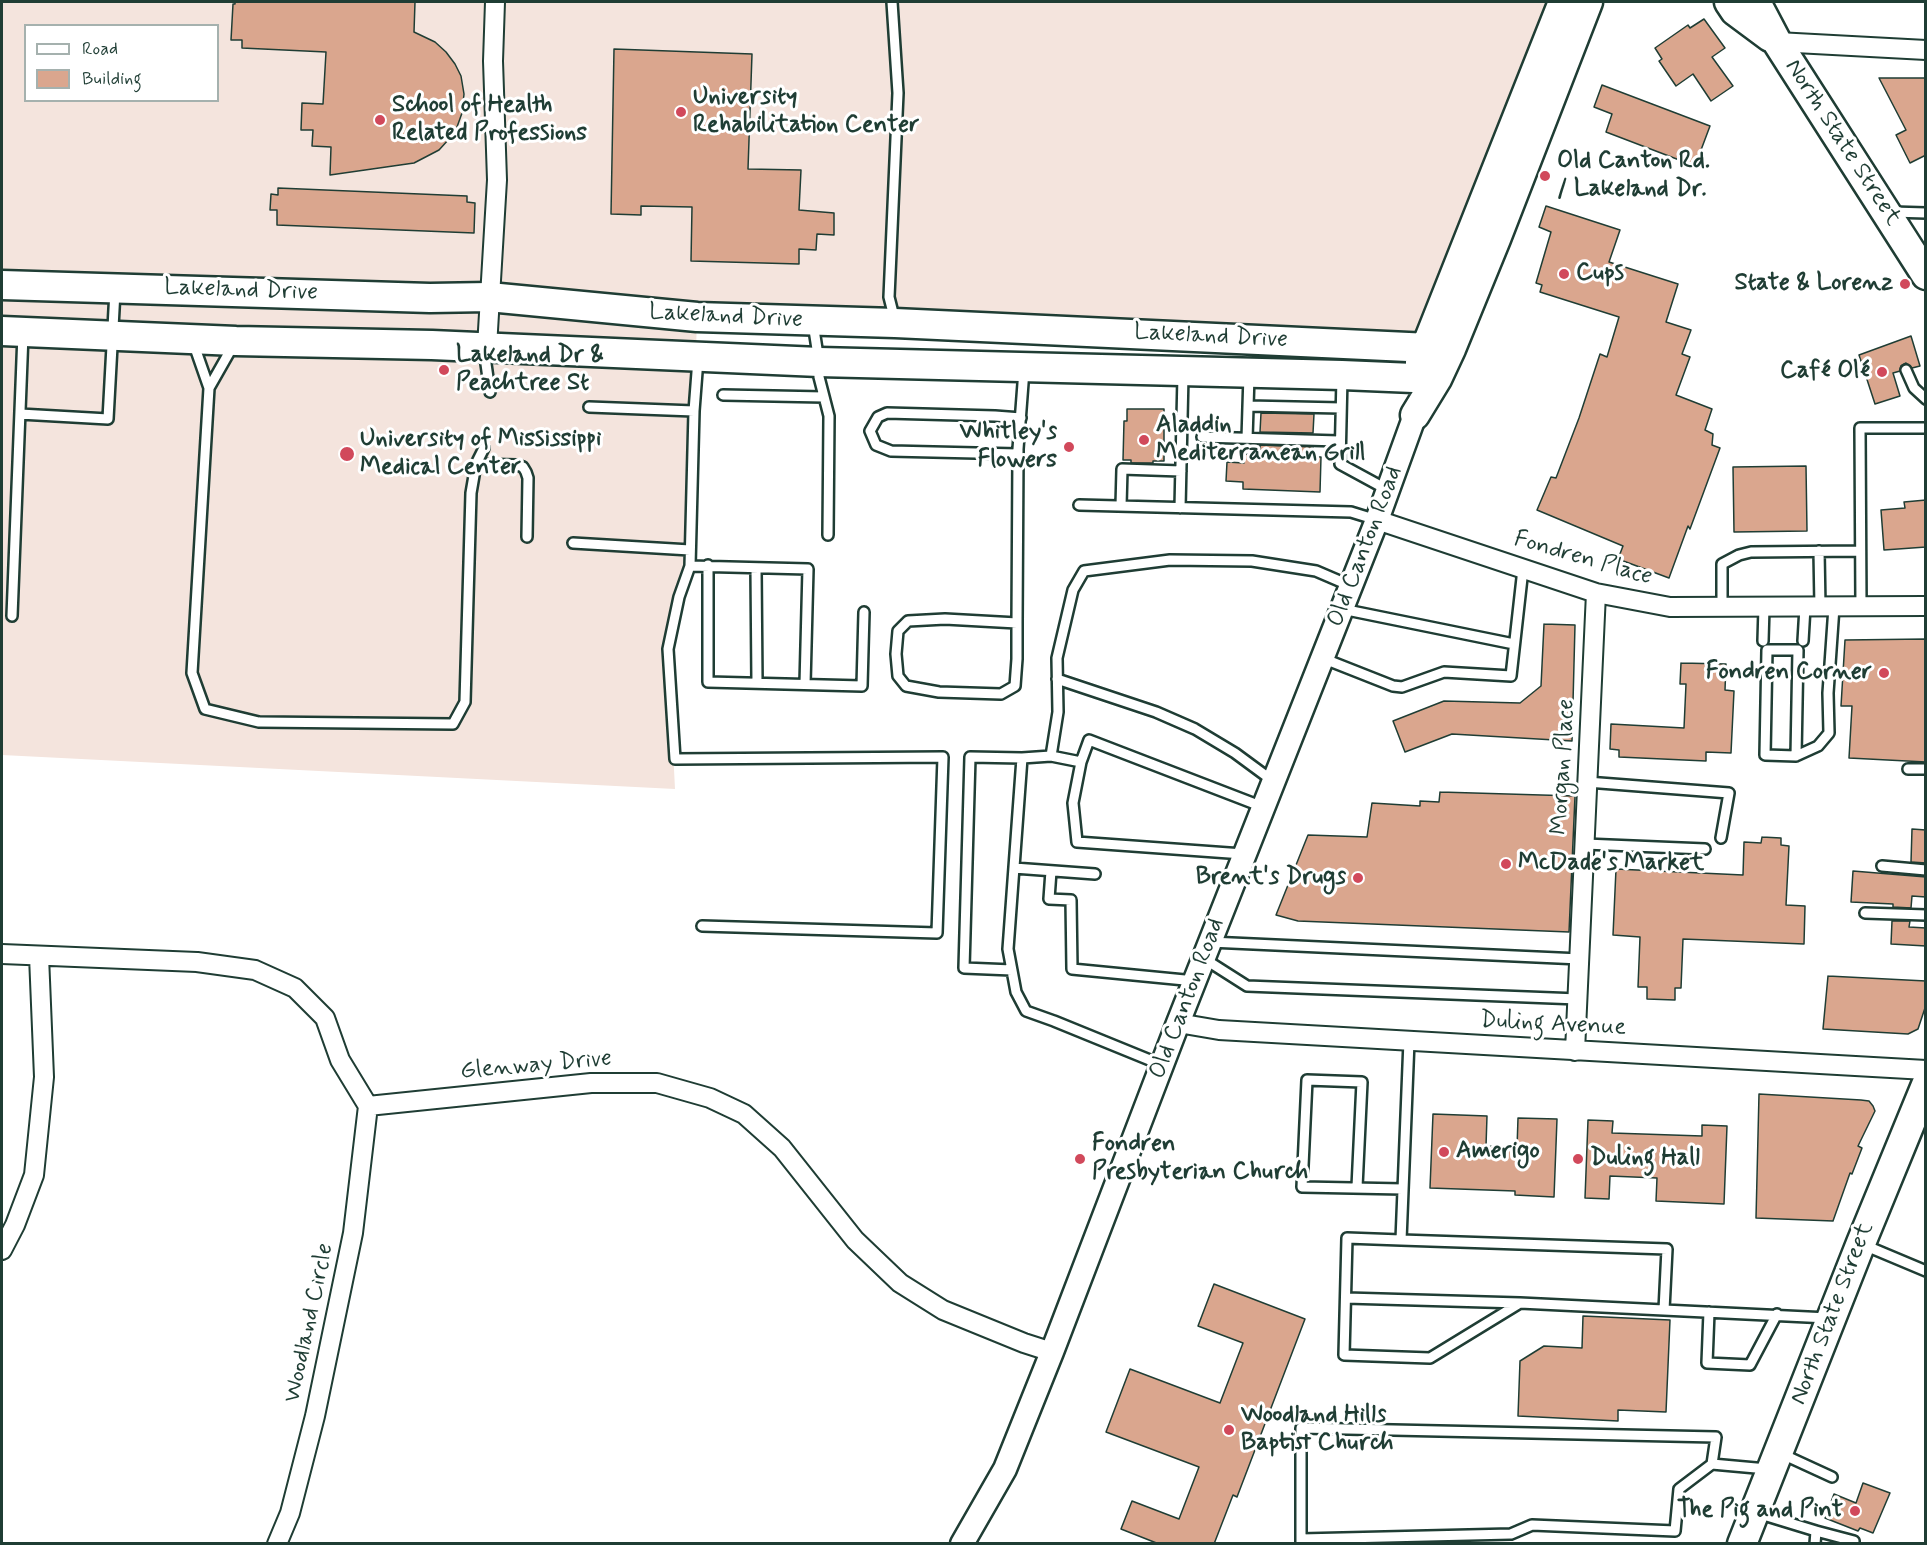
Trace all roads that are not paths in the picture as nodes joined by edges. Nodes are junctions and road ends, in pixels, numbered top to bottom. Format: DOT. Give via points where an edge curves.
graph roads {
  1 [pos="495,2"];
  2 [pos="892,2"];
  3 [pos="1563,2"];
  4 [pos="1588,2"];
  5 [pos="1729,2"];
  6 [pos="1756,2"];
  7 [pos="1777,42"];
  8 [pos="1926,50"];
  9 [pos="1886,212"];
  10 [pos="1926,213"];
  11 [pos="1926,275"];
  12 [pos="2,285"];
  13 [pos="115,288"];
  14 [pos="489,297"];
  15 [pos="813,321"];
  16 [pos="895,323"];
  17 [pos="12,332"];
  18 [pos="112,336"];
  19 [pos="192,339"];
  20 [pos="236,341"];
  21 [pos="488,347"];
  22 [pos="1438,348"];
  23 [pos="699,357"];
  24 [pos="819,362"];
  25 [pos="1025,367"];
  26 [pos="1183,370"];
  27 [pos="1906,370"];
  28 [pos="1249,372"];
  29 [pos="1342,375"];
  30 [pos="1426,378"];
  31 [pos="209,388"];
  32 [pos="490,392"];
  33 [pos="723,395"];
  34 [pos="824,397"];
  35 [pos="1926,399"];
  36 [pos="1248,406"];
  37 [pos="589,407"];
  38 [pos="1341,408"];
  39 [pos="694,411"];
  40 [pos="20,414"];
  41 [pos="1415,415"];
  42 [pos="1021,418"];
  43 [pos="1926,428"];
  44 [pos="1202,437"];
  45 [pos="1247,439"];
  46 [pos="1339,441"];
  47 [pos="484,448"];
  48 [pos="1018,454"];
  49 [pos="476,464"];
  50 [pos="1181,471"];
  51 [pos="1388,490"];
  52 [pos="1078,505"];
  53 [pos="1121,506"];
  54 [pos="1180,508"];
  55 [pos="1377,520"];
  56 [pos="828,535"];
  57 [pos="527,537"];
  58 [pos="573,543"];
  59 [pos="690,550"];
  60 [pos="1819,551"];
  61 [pos="1860,551"];
  62 [pos="690,566"];
  63 [pos="708,566"];
  64 [pos="756,568"];
  65 [pos="1523,568"];
  66 [pos="1351,586"];
  67 [pos="1596,593"];
  68 [pos="1926,606"];
  69 [pos="1722,607"];
  70 [pos="1764,607"];
  71 [pos="1820,607"];
  72 [pos="1861,607"];
  73 [pos="1342,609"];
  74 [pos="864,612"];
  75 [pos="12,616"];
  76 [pos="1017,623"];
  77 [pos="1763,641"];
  78 [pos="1803,641"];
  79 [pos="1514,644"];
  80 [pos="1322,658"];
  81 [pos="1057,679"];
  82 [pos="757,683"];
  83 [pos="805,684"];
  84 [pos="1051,756"];
  85 [pos="1796,756"];
  86 [pos="1022,758"];
  87 [pos="1082,762"];
  88 [pos="1908,769"];
  89 [pos="1926,769"];
  90 [pos="1273,782"];
  91 [pos="1587,782"];
  92 [pos="1263,807"];
  93 [pos="1721,838"];
  94 [pos="1585,844"];
  95 [pos="1705,849"];
  96 [pos="1245,854"];
  97 [pos="1882,866"];
  98 [pos="1014,868"];
  99 [pos="1926,870"];
  100 [pos="1051,871"];
  101 [pos="1095,874"];
  102 [pos="1865,913"];
  103 [pos="1926,915"];
  104 [pos="702,926"];
  105 [pos="1207,950"];
  106 [pos="2,954"];
  107 [pos="39,956"];
  108 [pos="1580,959"];
  109 [pos="1012,970"];
  110 [pos="1195,981"];
  111 [pos="1578,999"];
  112 [pos="1178,1023"];
  113 [pos="1409,1041"];
  114 [pos="1575,1051"];
  115 [pos="1162,1065"];
  116 [pos="1926,1070"];
  117 [pos="1926,1085"];
  118 [pos="368,1106"];
  119 [pos="1357,1187"];
  120 [pos="1403,1189"];
  121 [pos="1401,1240"];
  122 [pos="1861,1243"];
  123 [pos="2,1250"];
  124 [pos="1926,1271"];
  125 [pos="1346,1298"];
  126 [pos="1520,1303"];
  127 [pos="1664,1310"];
  128 [pos="1709,1312"];
  129 [pos="1777,1314"];
  130 [pos="1832,1318"];
  131 [pos="1052,1352"];
  132 [pos="1775,1461"];
  133 [pos="1712,1464"];
  134 [pos="1832,1477"];
  135 [pos="1755,1512"];
  136 [pos="1816,1532"];
  137 [pos="1301,1541"];
  138 [pos="1854,1541"];
  139 [pos="277,1544"];
  140 [pos="962,1544"];
  141 [pos="1742,1544"];
  142 [pos="1815,1544"];
  1 -- 14 [label="street" via="497,180"];
  2 -- 16 [label="lane" via="898,93 889,297"];
  3 -- 22 [label="main road, Old Canton Road"];
  4 -- 22 [label="main road, Old Canton Road" via="1496,239"];
  5 -- 7 [label="main road, North State Street" via="1735,11"];
  6 -- 7 [label="main road, North State Street"];
  7 -- 8 [label="street"];
  7 -- 9 [label="main road, North State Street"];
  9 -- 10 [label="lane"];
  9 -- 11 [label="main road, North State Street"];
  12 -- 13 [label="main road, Lakeland Drive"];
  13 -- 14 [label="main road, Lakeland Drive"];
  13 -- 18 [label="lane"];
  14 -- 15 [label="main road, Lakeland Drive" via="697,317"];
  14 -- 21 [label="street"];
  15 -- 16 [label="main road, Lakeland Drive"];
  15 -- 24 [label="lane"];
  16 -- 22 [label="main road, Lakeland Drive"];
  17 -- 18 [label="main road, Lakeland Drive"];
  17 -- 40 [label="lane"];
  18 -- 19 [label="main road, Lakeland Drive"];
  18 -- 40 [label="lane" via="108,419"];
  19 -- 20 [label="main road, Lakeland Drive"];
  19 -- 31 [label="lane"];
  20 -- 21 [label="main road, Lakeland Drive"];
  20 -- 31 [label="lane"];
  21 -- 23 [label="main road, Lakeland Drive"];
  21 -- 32 [label="lane"];
  22 -- 30 [label="main road, Old Canton Road"];
  23 -- 24 [label="main road, Lakeland Drive"];
  23 -- 39 [label="lane"];
  24 -- 25 [label="main road, Lakeland Drive"];
  24 -- 34 [label="lane"];
  25 -- 26 [label="main road, Lakeland Drive"];
  25 -- 42 [label="lane"];
  26 -- 28 [label="main road, Lakeland Drive"];
  26 -- 50 [label="lane"];
  27 -- 35 [label="lane" via="1914,388"];
  28 -- 29 [label="main road, Lakeland Drive"];
  28 -- 36 [label="lane"];
  29 -- 30 [label="main road, Lakeland Drive"];
  29 -- 38 [label="lane"];
  30 -- 41 [label="main road, Old Canton Road"];
  31 -- 49 [label="lane" via="192,673 205,709 259,722 453,724 465,702 471,493"];
  33 -- 34 [label="lane"];
  34 -- 56 [label="lane" via="830,434"];
  36 -- 38 [label="lane" via="1279,410"];
  36 -- 45 [label="lane"];
  37 -- 39 [label="lane"];
  38 -- 46 [label="lane"];
  39 -- 59 [label="lane"];
  40 -- 75 [label="lane"];
  41 -- 51 [label="street, Old Canton Road"];
  42 -- 48 [label="lane"];
  42 -- 48 [label="lane" via="887,413 878,417 870,431 876,445 891,451"];
  43 -- 61 [label="lane" via="1860,428"];
  44 -- 45 [label="lane"];
  45 -- 46 [label="lane"];
  46 -- 51 [label="lane" via="1340,464"];
  47 -- 49 [label="lane"];
  48 -- 76 [label="lane"];
  49 -- 57 [label="lane" via="523,467 528,478"];
  50 -- 53 [label="lane" via="1122,469"];
  50 -- 54 [label="lane"];
  51 -- 55 [label="street, Old Canton Road"];
  52 -- 53 [label="lane"];
  53 -- 54 [label="lane"];
  54 -- 55 [label="lane" via="1351,513"];
  55 -- 65 [label="street, Fondren Place"];
  55 -- 66 [label="street, Old Canton Road"];
  58 -- 59 [label="lane"];
  59 -- 62 [label="lane"];
  60 -- 61 [label="lane"];
  60 -- 69 [label="lane" via="1751,552 1722,564"];
  60 -- 71 [label="lane"];
  61 -- 72 [label="lane"];
  62 -- 63 [label="lane"];
  62 -- 104 [label="lane" via="668,649 675,759 943,757 937,933"];
  63 -- 64 [label="lane"];
  63 -- 82 [label="lane" via="708,682"];
  64 -- 82 [label="lane"];
  64 -- 83 [label="lane" via="808,569"];
  65 -- 67 [label="street, Fondren Place"];
  65 -- 79 [label="lane"];
  66 -- 73 [label="street, Old Canton Road"];
  66 -- 81 [label="lane" via="1316,571 1252,561 1170,560 1084,571 1073,590 1057,658"];
  67 -- 69 [label="street, Fondren Place" via="1670,607"];
  67 -- 91 [label="street, Morgan Place"];
  68 -- 72 [label="street, Fondren Place"];
  69 -- 70 [label="street, Fondren Place"];
  70 -- 71 [label="street, Fondren Place"];
  70 -- 77 [label="lane"];
  71 -- 72 [label="street, Fondren Place"];
  71 -- 78 [label="lane"];
  71 -- 85 [label="lane" via="1829,733 1818,746"];
  73 -- 79 [label="lane"];
  73 -- 80 [label="street, Old Canton Road"];
  74 -- 83 [label="lane" via="862,686"];
  76 -- 76 [label="lane" via="1015,686 1001,694 939,692 906,686 898,676 898,631 908,621"];
  79 -- 80 [label="lane" via="1511,676 1444,672 1402,687"];
  80 -- 90 [label="street, Old Canton Road"];
  81 -- 84 [label="lane" via="1058,712"];
  81 -- 90 [label="lane" via="1196,729"];
  82 -- 83 [label="lane"];
  84 -- 86 [label="lane"];
  84 -- 87 [label="lane"];
  85 -- 85 [label="lane" via="1798,650 1767,650 1765,755"];
  86 -- 98 [label="lane"];
  86 -- 109 [label="lane" via="970,757 964,968"];
  87 -- 92 [label="lane" via="1089,740"];
  87 -- 96 [label="lane" via="1073,803 1077,842"];
  88 -- 89 [label="lane"];
  90 -- 92 [label="street, Old Canton Road"];
  91 -- 93 [label="lane" via="1729,792"];
  91 -- 94 [label="street, Morgan Place"];
  92 -- 96 [label="street, Old Canton Road"];
  94 -- 95 [label="lane"];
  94 -- 108 [label="street, Morgan Place"];
  96 -- 105 [label="street, Old Canton Road"];
  97 -- 99 [label="lane"];
  98 -- 100 [label="lane"];
  98 -- 109 [label="lane" via="1008,949"];
  100 -- 101 [label="lane"];
  100 -- 110 [label="lane" via="1049,899 1071,900 1072,969"];
  102 -- 103 [label="lane"];
  105 -- 108 [label="lane"];
  105 -- 110 [label="street, Old Canton Road"];
  105 -- 111 [label="lane" via="1247,986"];
  106 -- 107 [label="street"];
  107 -- 118 [label="street" via="198,962 265,974 295,988 325,1018 340,1060"];
  107 -- 123 [label="street" via="44,1077 34,1175"];
  108 -- 111 [label="street, Morgan Place"];
  109 -- 115 [label="lane" via="1016,992 1026,1011"];
  110 -- 112 [label="street, Old Canton Road"];
  111 -- 114 [label="street, Morgan Place"];
  112 -- 113 [label="street, Duling Avenue" via="1211,1029"];
  112 -- 115 [label="street, Old Canton Road"];
  113 -- 114 [label="street, Duling Avenue"];
  113 -- 120 [label="lane"];
  114 -- 116 [label="street, Duling Avenue"];
  115 -- 131 [label="street, Old Canton Road"];
  117 -- 122 [label="main road, North State Street"];
  118 -- 131 [label="street, Glenway Drive" via="591,1083 657,1083 710,1098 744,1114 782,1148 855,1240 900,1283 943,1310"];
  118 -- 139 [label="street, Woodland Circle" via="353,1233 318,1405 290,1513"];
  119 -- 119 [label="lane" via="1302,1186 1307,1080 1362,1082"];
  119 -- 120 [label="lane"];
  120 -- 121 [label="lane"];
  121 -- 125 [label="lane" via="1347,1238"];
  121 -- 127 [label="lane" via="1667,1249"];
  122 -- 124 [label="lane"];
  122 -- 130 [label="main road, North State Street"];
  125 -- 126 [label="lane"];
  125 -- 126 [label="lane" via="1344,1355 1430,1358"];
  126 -- 127 [label="lane"];
  127 -- 128 [label="lane"];
  128 -- 129 [label="lane"];
  128 -- 129 [label="lane" via="1707,1363 1750,1365"];
  129 -- 130 [label="lane"];
  130 -- 132 [label="main road, North State Street"];
  131 -- 140 [label="street, Old Canton Road" via="1005,1469"];
  132 -- 133 [label="lane"];
  132 -- 134 [label="lane"];
  132 -- 135 [label="main road, North State Street"];
  133 -- 137 [label="lane" via="1679,1489 1675,1531 1532,1525 1511,1534"];
  133 -- 137 [label="lane" via="1716,1437 1301,1428"];
  135 -- 136 [label="lane"];
  135 -- 141 [label="main road, North State Street"];
  136 -- 138 [label="lane"];
  136 -- 142 [label="lane"];
}
